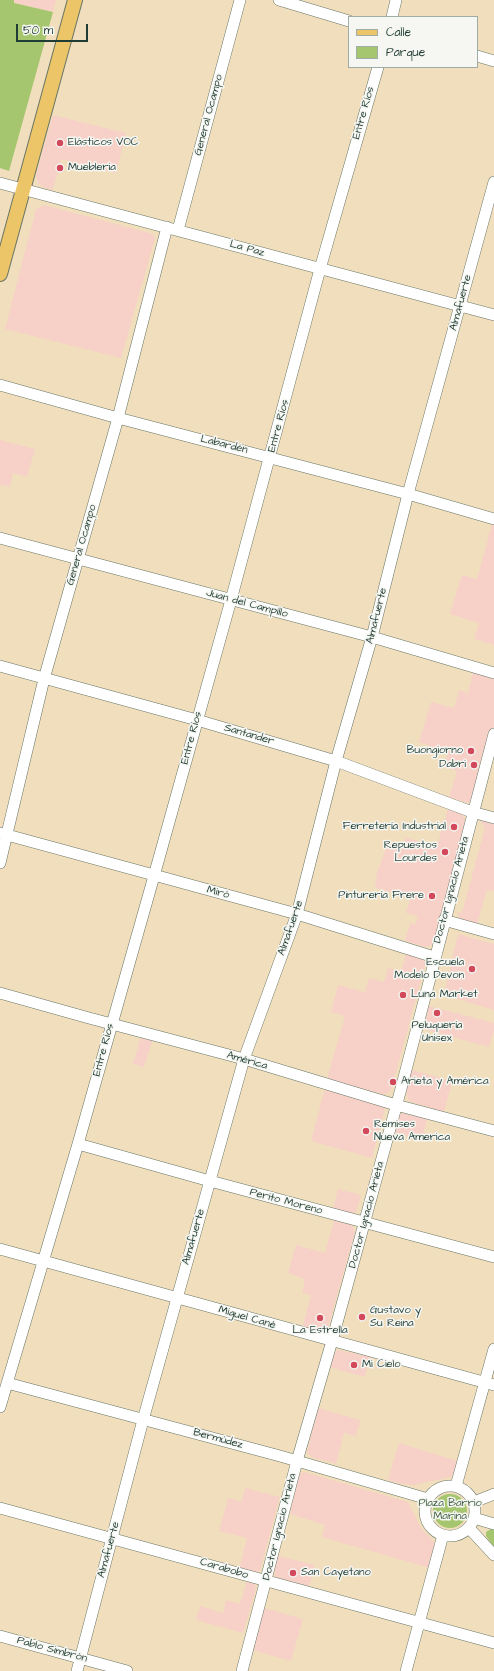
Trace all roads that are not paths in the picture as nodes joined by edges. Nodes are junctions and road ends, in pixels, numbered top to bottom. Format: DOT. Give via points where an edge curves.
graph roads {
  1 [pos="75,0"];
  2 [pos="240,0"];
  3 [pos="279,0"];
  4 [pos="396,0"];
  5 [pos="392,16"];
  6 [pos="348,21"];
  7 [pos="478,56"];
  8 [pos="494,61"];
  9 [pos="378,68"];
  10 [pos="494,182"];
  11 [pos="0,183"];
  12 [pos="24,189"];
  13 [pos="167,227"];
  14 [pos="178,230"];
  15 [pos="320,269"];
  16 [pos="0,274"];
  17 [pos="461,306"];
  18 [pos="494,315"];
  19 [pos="0,384"];
  20 [pos="118,418"];
  21 [pos="270,457"];
  22 [pos="408,494"];
  23 [pos="494,519"];
  24 [pos="0,538"];
  25 [pos="78,558"];
  26 [pos="231,600"];
  27 [pos="372,637"];
  28 [pos="0,666"];
  29 [pos="494,673"];
  30 [pos="44,679"];
  31 [pos="197,720"];
  32 [pos="494,734"];
  33 [pos="336,761"];
  34 [pos="472,812"];
  35 [pos="494,818"];
  36 [pos="4,834"];
  37 [pos="0,863"];
  38 [pos="154,876"];
  39 [pos="297,914"];
  40 [pos="444,920"];
  41 [pos="494,934"];
  42 [pos="434,957"];
  43 [pos="0,993"];
  44 [pos="111,1024"];
  45 [pos="244,1059"];
  46 [pos="396,1105"];
  47 [pos="494,1131"];
  48 [pos="78,1144"];
  49 [pos="210,1182"];
  50 [pos="364,1223"];
  51 [pos="0,1249"];
  52 [pos="494,1257"];
  53 [pos="43,1261"];
  54 [pos="177,1298"];
  55 [pos="332,1341"];
  56 [pos="494,1349"];
  57 [pos="7,1382"];
  58 [pos="490,1384"];
  59 [pos="0,1407"];
  60 [pos="143,1420"];
  61 [pos="297,1461"];
  62 [pos="456,1486"];
  63 [pos="494,1494"];
  64 [pos="428,1499"];
  65 [pos="474,1502"];
  66 [pos="0,1508"];
  67 [pos="472,1523"];
  68 [pos="494,1524"];
  69 [pos="443,1535"];
  70 [pos="112,1538"];
  71 [pos="494,1555"];
  72 [pos="266,1581"];
  73 [pos="419,1622"];
  74 [pos="0,1636"];
  75 [pos="494,1642"];
  76 [pos="80,1658"];
  77 [pos="76,1671"];
  78 [pos="127,1671"];
  79 [pos="242,1671"];
  80 [pos="406,1671"];
  1 -- 12 [label="main road"];
  2 -- 14 [label="street, General Ocampo"];
  3 -- 6 [label="street"];
  4 -- 5 [label="street"];
  7 -- 8 [label="street"];
  9 -- 15 [label="street, Entre Ríos"];
  10 -- 17 [label="street, Almafuerte"];
  11 -- 12 [label="street, La Paz"];
  12 -- 13 [label="street, La Paz"];
  12 -- 16 [label="main road"];
  13 -- 14 [label="street, La Paz"];
  13 -- 20 [label="street, General Ocampo"];
  14 -- 15 [label="street, La Paz"];
  15 -- 17 [label="street, La Paz"];
  15 -- 21 [label="street, Entre Ríos"];
  17 -- 18 [label="street, La Paz"];
  17 -- 22 [label="street, Almafuerte"];
  19 -- 20 [label="street, Labardén"];
  20 -- 21 [label="street, Labardén"];
  20 -- 25 [label="street, General Ocampo"];
  21 -- 22 [label="street, Labardén"];
  21 -- 26 [label="street, Entre Ríos"];
  22 -- 23 [label="street, Labardén"];
  22 -- 27 [label="street, Almafuerte"];
  24 -- 25 [label="street, Juan del Campillo"];
  25 -- 26 [label="street, Juan del Campillo"];
  25 -- 30 [label="street, General Ocampo"];
  26 -- 27 [label="street, Juan del Campillo"];
  26 -- 31 [label="street, Entre Ríos"];
  27 -- 29 [label="street, Juan del Campillo"];
  27 -- 33 [label="street, Almafuerte"];
  28 -- 30 [label="street, Santander"];
  30 -- 31 [label="street, Santander"];
  30 -- 36 [label="street, General Ocampo"];
  31 -- 33 [label="street, Santander"];
  31 -- 38 [label="street, Entre Ríos"];
  32 -- 34 [label="street, Doctor Ignacio Arieta"];
  33 -- 34 [label="street, Santander"];
  33 -- 39 [label="street, Almafuerte"];
  34 -- 35 [label="street, Santander"];
  34 -- 40 [label="street, Doctor Ignacio Arieta"];
  36 -- 37 [label="street, General Ocampo"];
  36 -- 38 [label="street, Miró"];
  38 -- 39 [label="street, Miró"];
  38 -- 44 [label="street, Entre Ríos"];
  39 -- 42 [label="street, Miró"];
  39 -- 45 [label="street, Almafuerte"];
  40 -- 41 [label="street"];
  40 -- 42 [label="street, Doctor Ignacio Arieta"];
  42 -- 46 [label="street, Doctor Ignacio Arieta"];
  43 -- 44 [label="street, América"];
  44 -- 45 [label="street, América"];
  44 -- 48 [label="street, Entre Ríos"];
  45 -- 46 [label="street, América"];
  45 -- 49 [label="street, Almafuerte"];
  46 -- 47 [label="street, América"];
  46 -- 50 [label="street, Doctor Ignacio Arieta"];
  48 -- 49 [label="street, Perito Moreno"];
  48 -- 53 [label="street, Entre Ríos"];
  49 -- 50 [label="street, Perito Moreno"];
  49 -- 54 [label="street, Almafuerte"];
  50 -- 52 [label="street, Perito Moreno"];
  50 -- 55 [label="street, Doctor Ignacio Arieta"];
  51 -- 53 [label="street, Miguel Cané"];
  53 -- 54 [label="street, Miguel Cané"];
  53 -- 57 [label="street, Entre Ríos"];
  54 -- 55 [label="street, Miguel Cané"];
  54 -- 60 [label="street, Almafuerte"];
  55 -- 58 [label="street, Miguel Cané"];
  55 -- 61 [label="street, Doctor Ignacio Arieta"];
  56 -- 58 [label="street"];
  57 -- 59 [label="street, Entre Ríos"];
  57 -- 60 [label="street, Bermúdez"];
  58 -- 62 [label="street"];
  60 -- 61 [label="street, Bermúdez"];
  60 -- 70 [label="street, Almafuerte"];
  61 -- 64 [label="street, Bermúdez"];
  61 -- 72 [label="street, Doctor Ignacio Arieta"];
  62 -- 64 [label="street" via="442,1487"];
  62 -- 65 [label="street" via="466,1492"];
  63 -- 65 [label="street"];
  64 -- 69 [label="street" via="426,1515 429,1524"];
  65 -- 67 [label="street" via="475,1514"];
  66 -- 70 [label="street, Carabobo"];
  67 -- 68 [label="street"];
  67 -- 69 [label="street" via="463,1533 456,1536"];
  67 -- 71 [label="street"];
  69 -- 73 [label="street"];
  70 -- 72 [label="street, Carabobo"];
  70 -- 76 [label="street, Almafuerte"];
  72 -- 73 [label="street, Carabobo"];
  72 -- 79 [label="street, Doctor Ignacio Arieta"];
  73 -- 75 [label="street, Carabobo"];
  73 -- 80 [label="street"];
  74 -- 76 [label="street, Pablo Simbrón"];
  76 -- 77 [label="street, Almafuerte"];
  76 -- 78 [label="street, Pablo Simbrón"];
}
